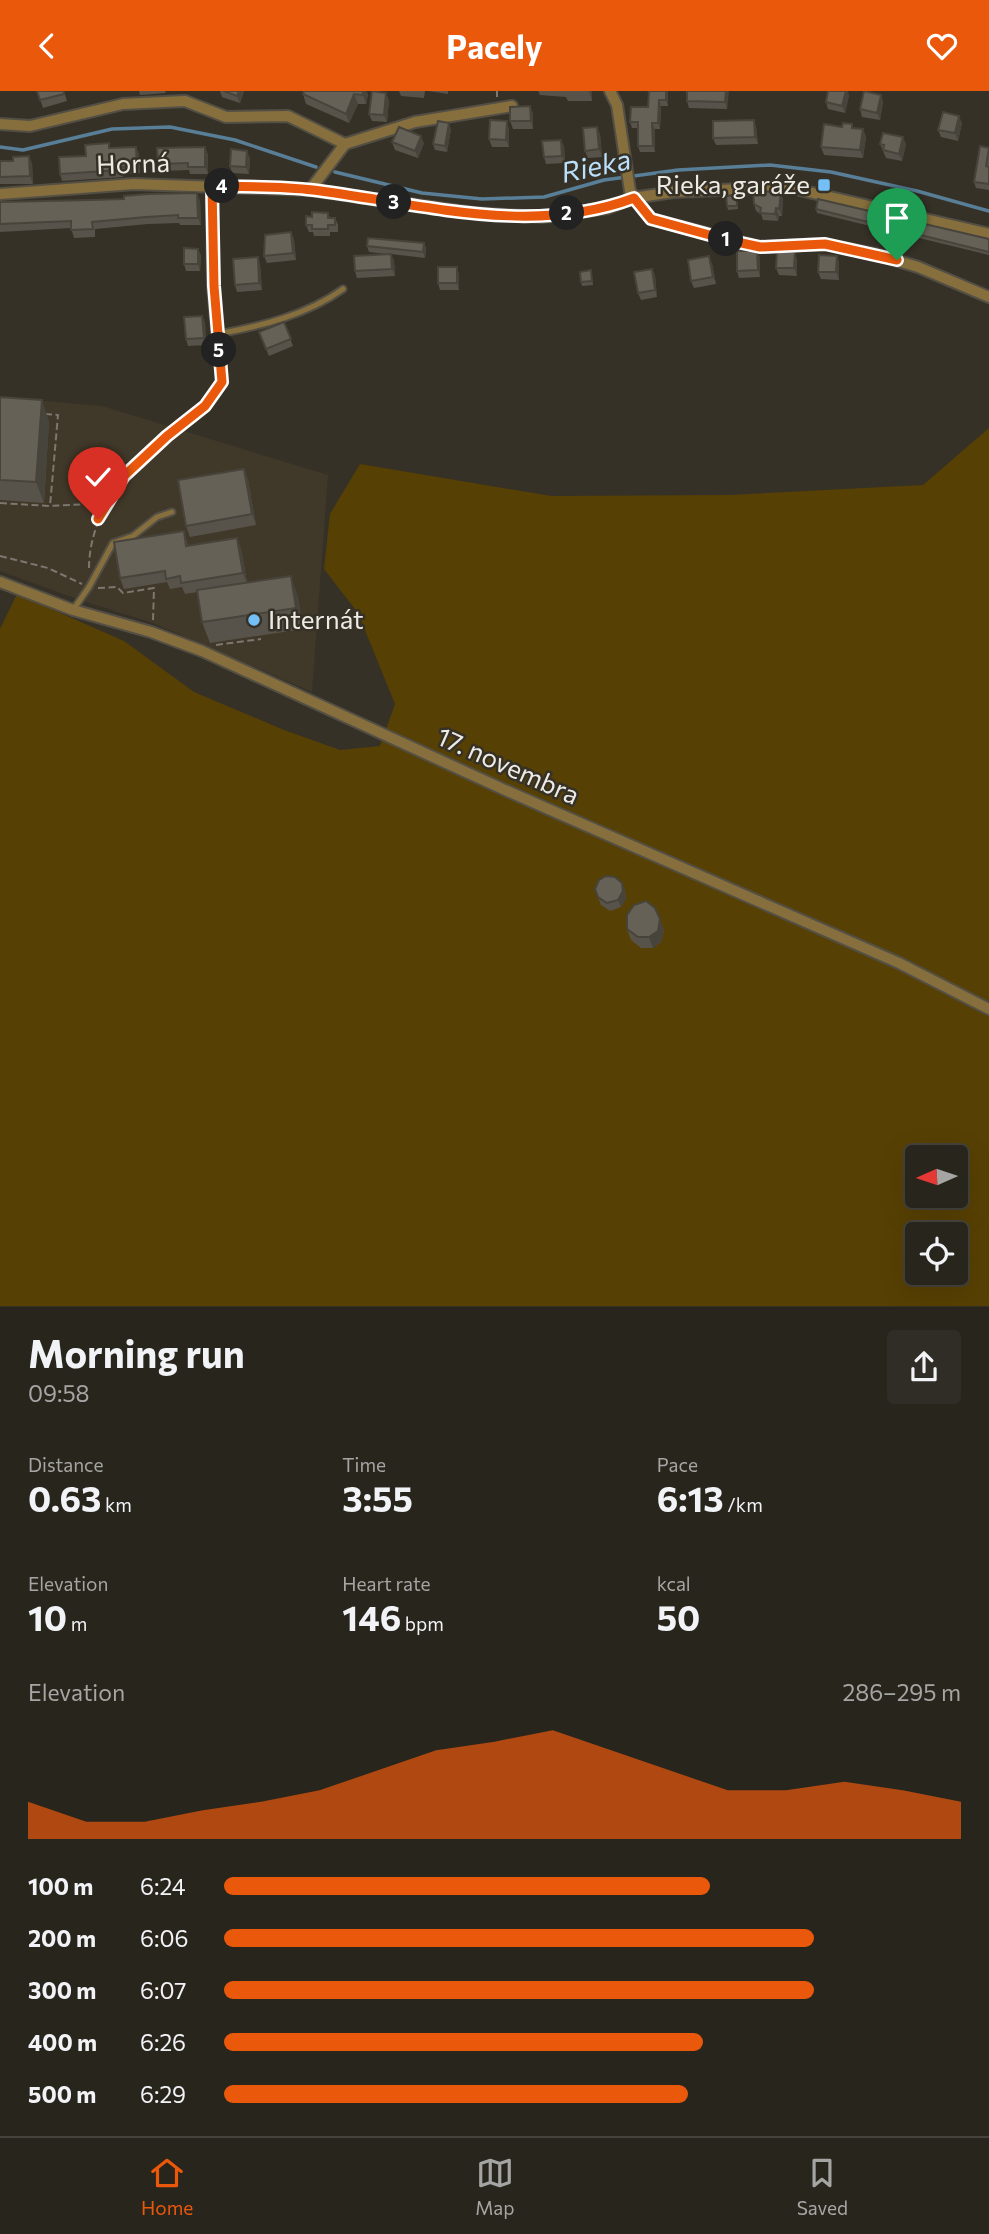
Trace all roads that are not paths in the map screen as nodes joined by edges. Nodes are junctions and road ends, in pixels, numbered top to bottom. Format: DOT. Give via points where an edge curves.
graph roads {
  1 [pos="610,91"];
  2 [pos="512,106"];
  3 [pos="0,124"];
  4 [pos="345,144"];
  5 [pos="212,186"];
  6 [pos="310,190"];
  7 [pos="0,194"];
  8 [pos="632,194"];
  9 [pos="989,234"];
  10 [pos="343,289"];
  11 [pos="989,297"];
  12 [pos="218,334"];
  13 [pos="222,382"];
  14 [pos="172,512"];
  15 [pos="0,582"];
  16 [pos="73,610"];
  17 [pos="989,1010"];
  1 -- 8 [label="street" via="617,104"];
  2 -- 4 [label="street" via="415,122"];
  3 -- 4 [label="street, Horná" via="30,126 123,104 185,101 226,117 288,116"];
  4 -- 6 [label="street"];
  5 -- 6 [label="street, Horná"];
  5 -- 7 [label="street, Horná" via="134,184"];
  5 -- 12 [label="street"];
  6 -- 8 [label="street, Horná" via="473,213 542,217 608,208"];
  8 -- 9 [label="street, Horná" via="787,187"];
  8 -- 11 [label="street" via="651,219 760,247 825,244 876,254"];
  10 -- 12 [label="lane" via="315,306"];
  12 -- 13 [label="street"];
  14 -- 16 [label="lane" via="113,543"];
  15 -- 16 [label="street, 17. novembra"];
  16 -- 17 [label="street, 17. novembra" via="202,651 899,963"];
}
